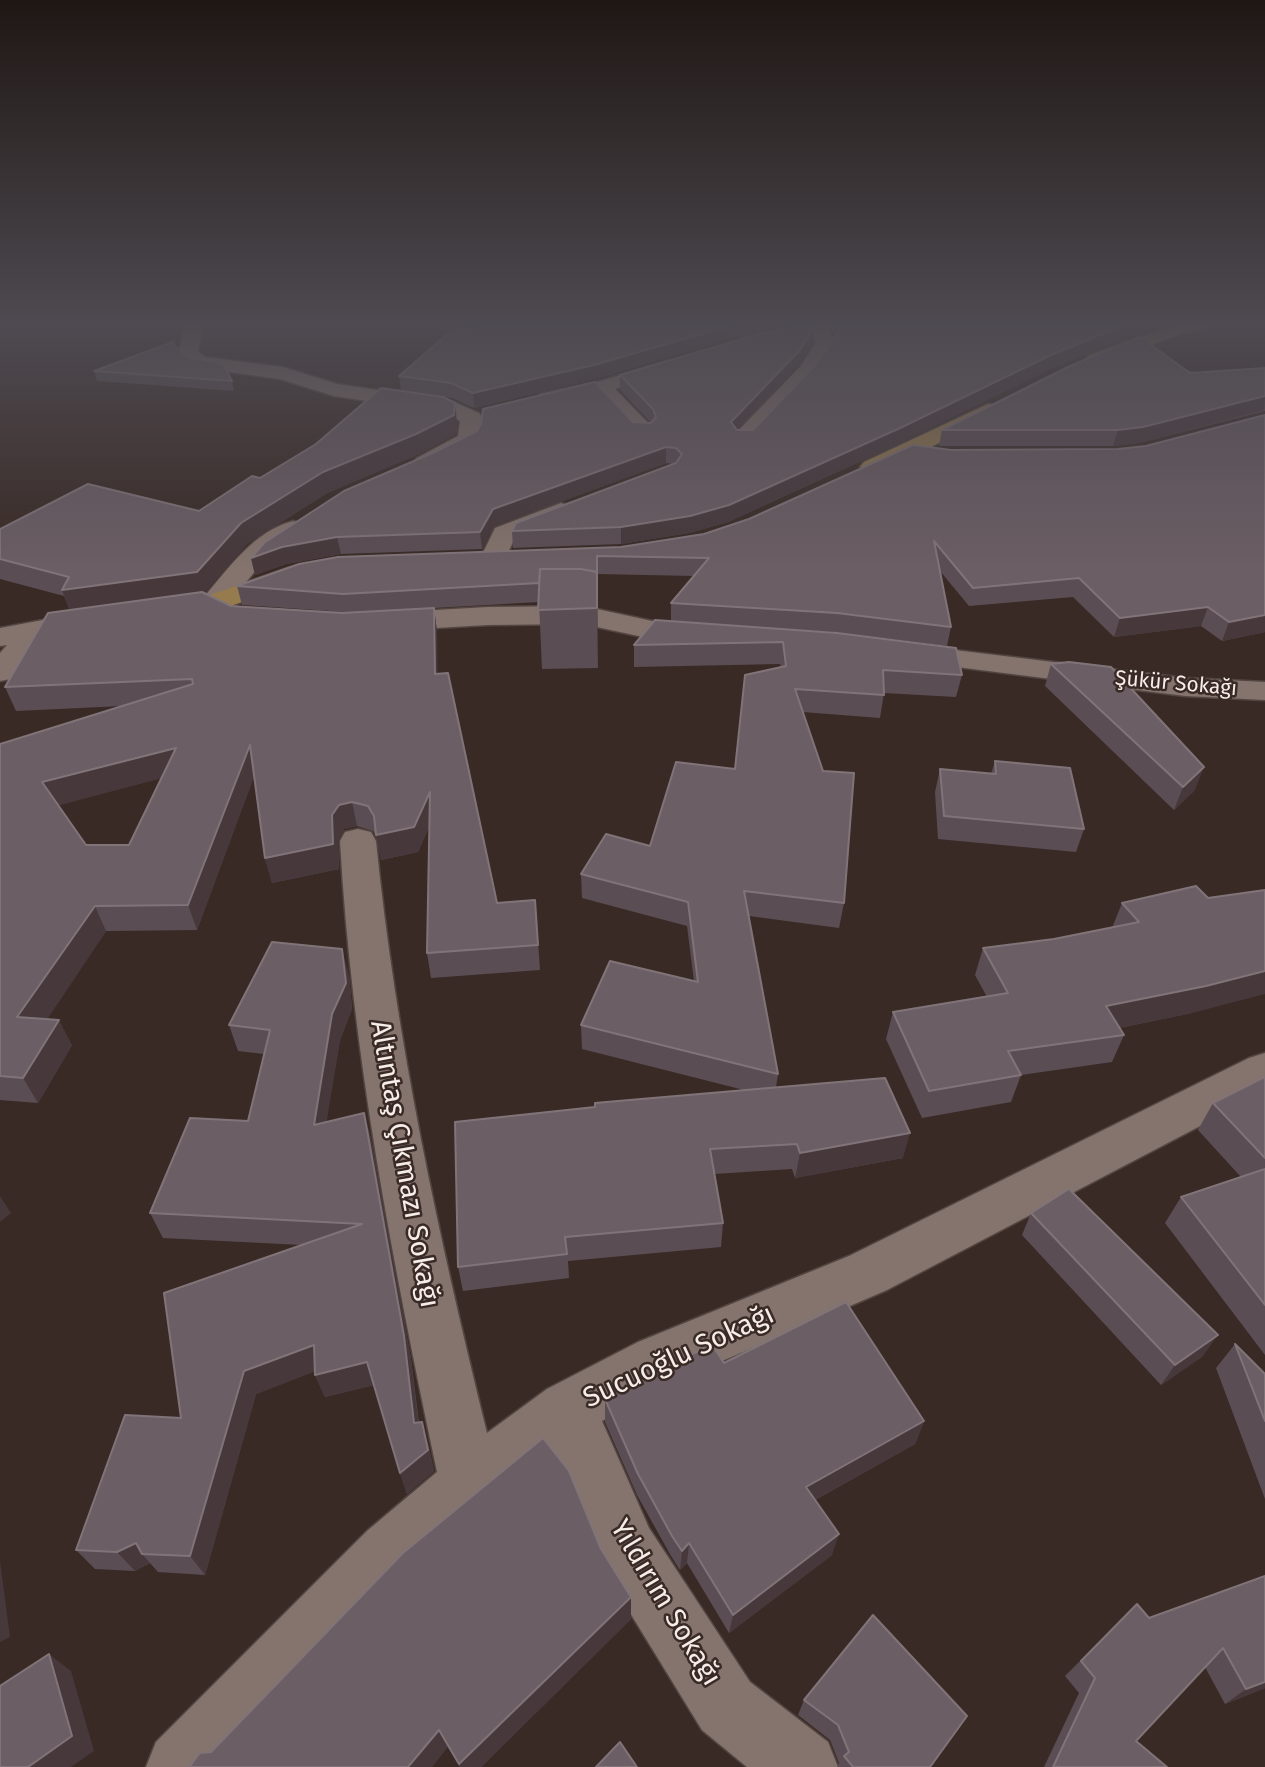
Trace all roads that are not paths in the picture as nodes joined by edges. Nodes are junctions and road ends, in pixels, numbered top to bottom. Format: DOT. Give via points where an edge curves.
graph roads {
  1 [pos="434,404"];
  2 [pos="618,404"];
  3 [pos="776,404"];
  4 [pos="999,404"];
  5 [pos="496,411"];
  6 [pos="471,418"];
  7 [pos="643,431"];
  8 [pos="744,438"];
  9 [pos="905,452"];
  10 [pos="948,457"];
  11 [pos="405,471"];
  12 [pos="855,475"];
  13 [pos="579,505"];
  14 [pos="314,515"];
  15 [pos="519,558"];
  16 [pos="466,559"];
  17 [pos="493,559"];
  18 [pos="307,571"];
  19 [pos="201,605"];
  20 [pos="124,616"];
  21 [pos="251,618"];
  22 [pos="360,623"];
  23 [pos="37,628"];
  24 [pos="0,637"];
  25 [pos="729,638"];
  26 [pos="873,649"];
  27 [pos="0,672"];
  28 [pos="1265,691"];
  29 [pos="358,842"];
  30 [pos="1265,1071"];
  31 [pos="567,1409"];
  32 [pos="470,1484"];
  33 [pos="181,1767"];
  34 [pos="803,1767"];
  1 -- 6 [label="street" via="452,407"];
  2 -- 7 [label="street"];
  3 -- 8 [label="street"];
  4 -- 9 [label="street"];
  5 -- 6 [label="street"];
  6 -- 11 [label="street" via="468,439"];
  9 -- 10 [label="street"];
  9 -- 12 [label="street"];
  13 -- 17 [label="street" via="505,533"];
  14 -- 19 [label="street" via="257,552"];
  15 -- 17 [label="street"];
  16 -- 17 [label="street"];
  18 -- 19 [label="street"];
  19 -- 21 [label="street"];
  20 -- 23 [label="street"];
  22 -- 25 [label="street" via="583,615 666,634"];
  23 -- 24 [label="street"];
  23 -- 27 [label="street"];
  26 -- 28 [label="street, Şükür Sokağı" via="1185,687"];
  29 -- 32 [label="street, Altıntaş Çıkmazı Sokağı" via="363,933 409,1220"];
  30 -- 31 [label="street, Sucuoğlu Sokağı" via="868,1273 658,1362"];
  31 -- 32 [label="street, Sucuoğlu Sokağı"];
  31 -- 34 [label="street, Yıldırım Sokağı" via="627,1550 726,1706"];
  32 -- 33 [label="street, Sucuoğlu Sokağı" via="390,1553"];
}
